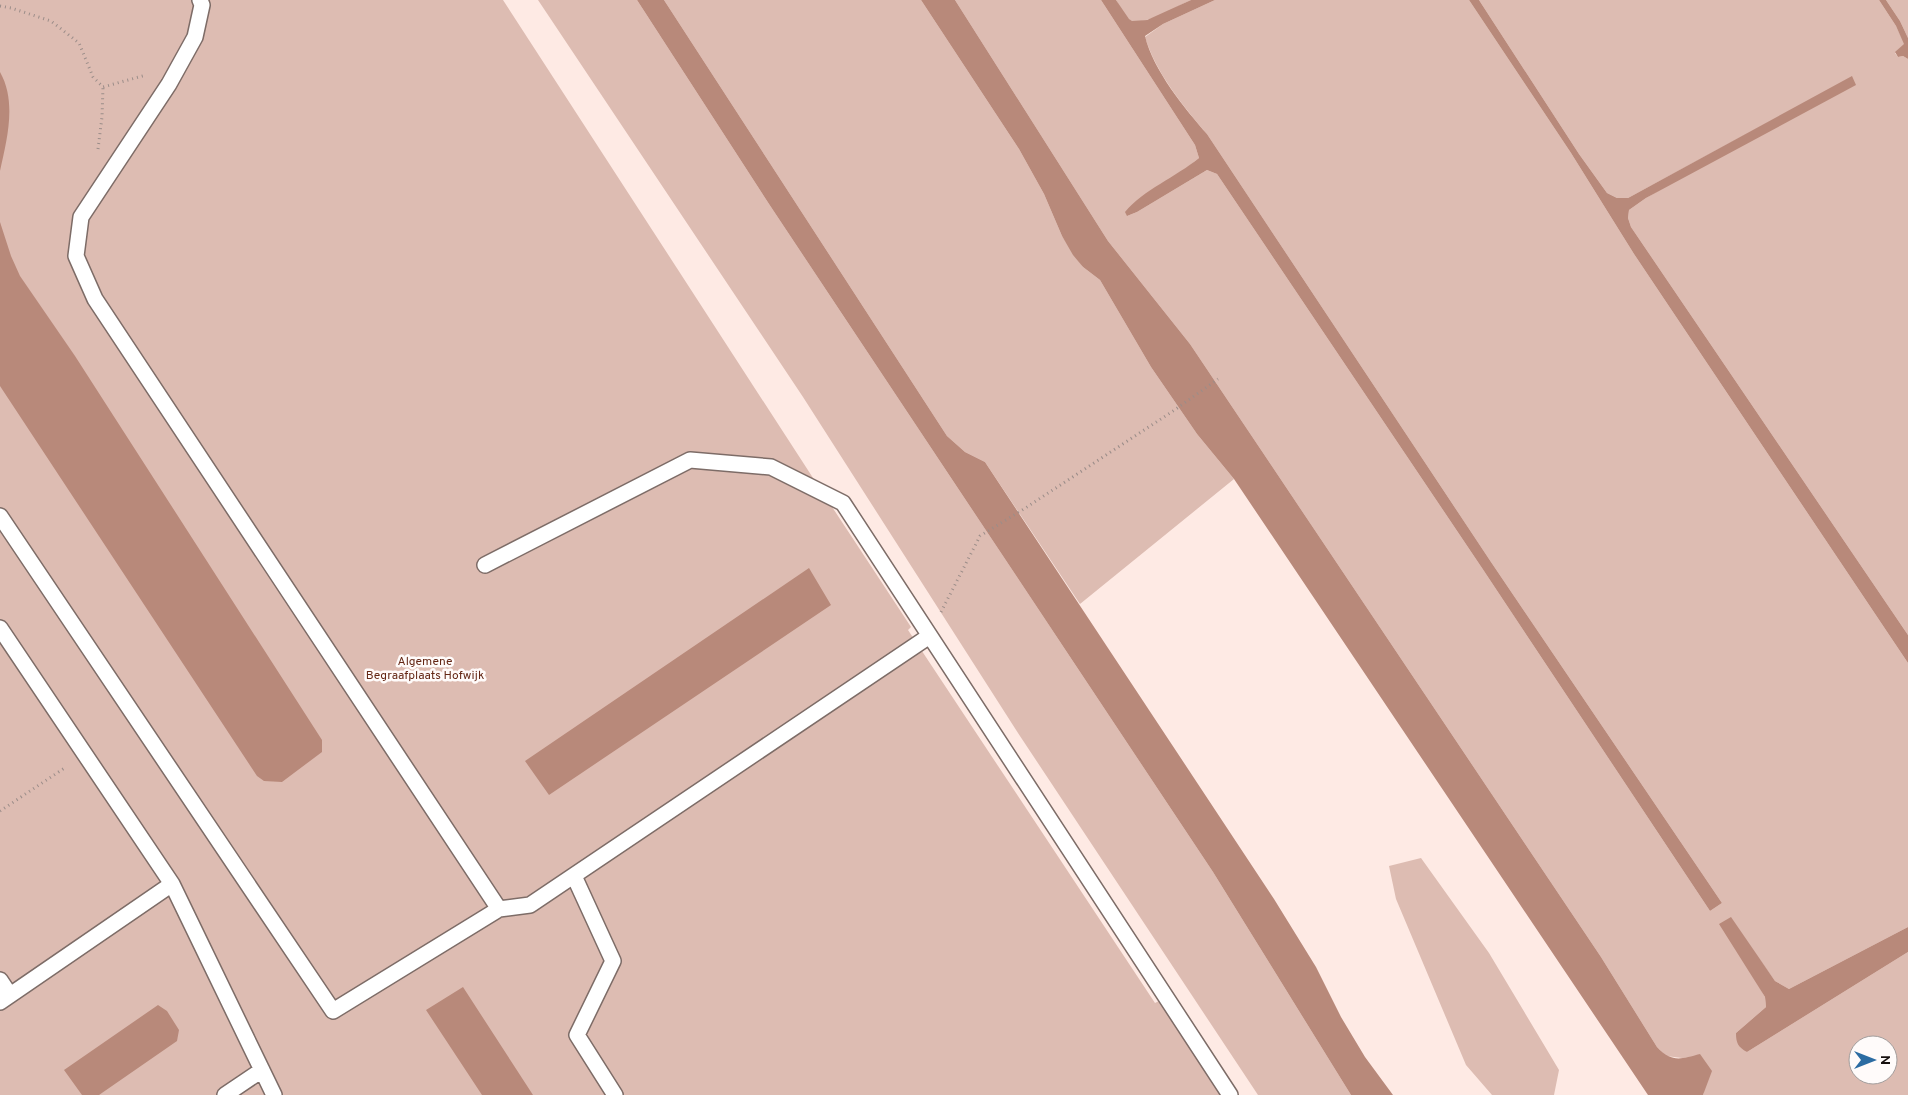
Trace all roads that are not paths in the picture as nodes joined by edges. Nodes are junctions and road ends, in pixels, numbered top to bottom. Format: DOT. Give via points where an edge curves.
graph roads {
  1 [pos="200,0"];
  2 [pos="0,516"];
  3 [pos="485,565"];
  4 [pos="0,628"];
  5 [pos="928,637"];
  6 [pos="574,876"];
  7 [pos="172,884"];
  8 [pos="499,909"];
  9 [pos="0,980"];
  10 [pos="5,999"];
  11 [pos="262,1070"];
  12 [pos="1229,1094"];
  13 [pos="225,1095"];
  14 [pos="274,1095"];
  15 [pos="615,1095"];
  1 -- 8 [label="lane" via="202,5 195,37 169,84 81,216 76,256 95,299"];
  2 -- 8 [label="lane" via="332,1011"];
  3 -- 5 [label="lane" via="690,460 771,467 842,503"];
  4 -- 7 [label="lane"];
  5 -- 6 [label="lane"];
  5 -- 12 [label="lane"];
  6 -- 8 [label="lane" via="530,905"];
  6 -- 15 [label="lane" via="613,961 577,1035"];
  7 -- 10 [label="lane"];
  7 -- 11 [label="lane"];
  9 -- 10 [label="lane"];
  11 -- 13 [label="lane"];
  11 -- 14 [label="lane"];
}
